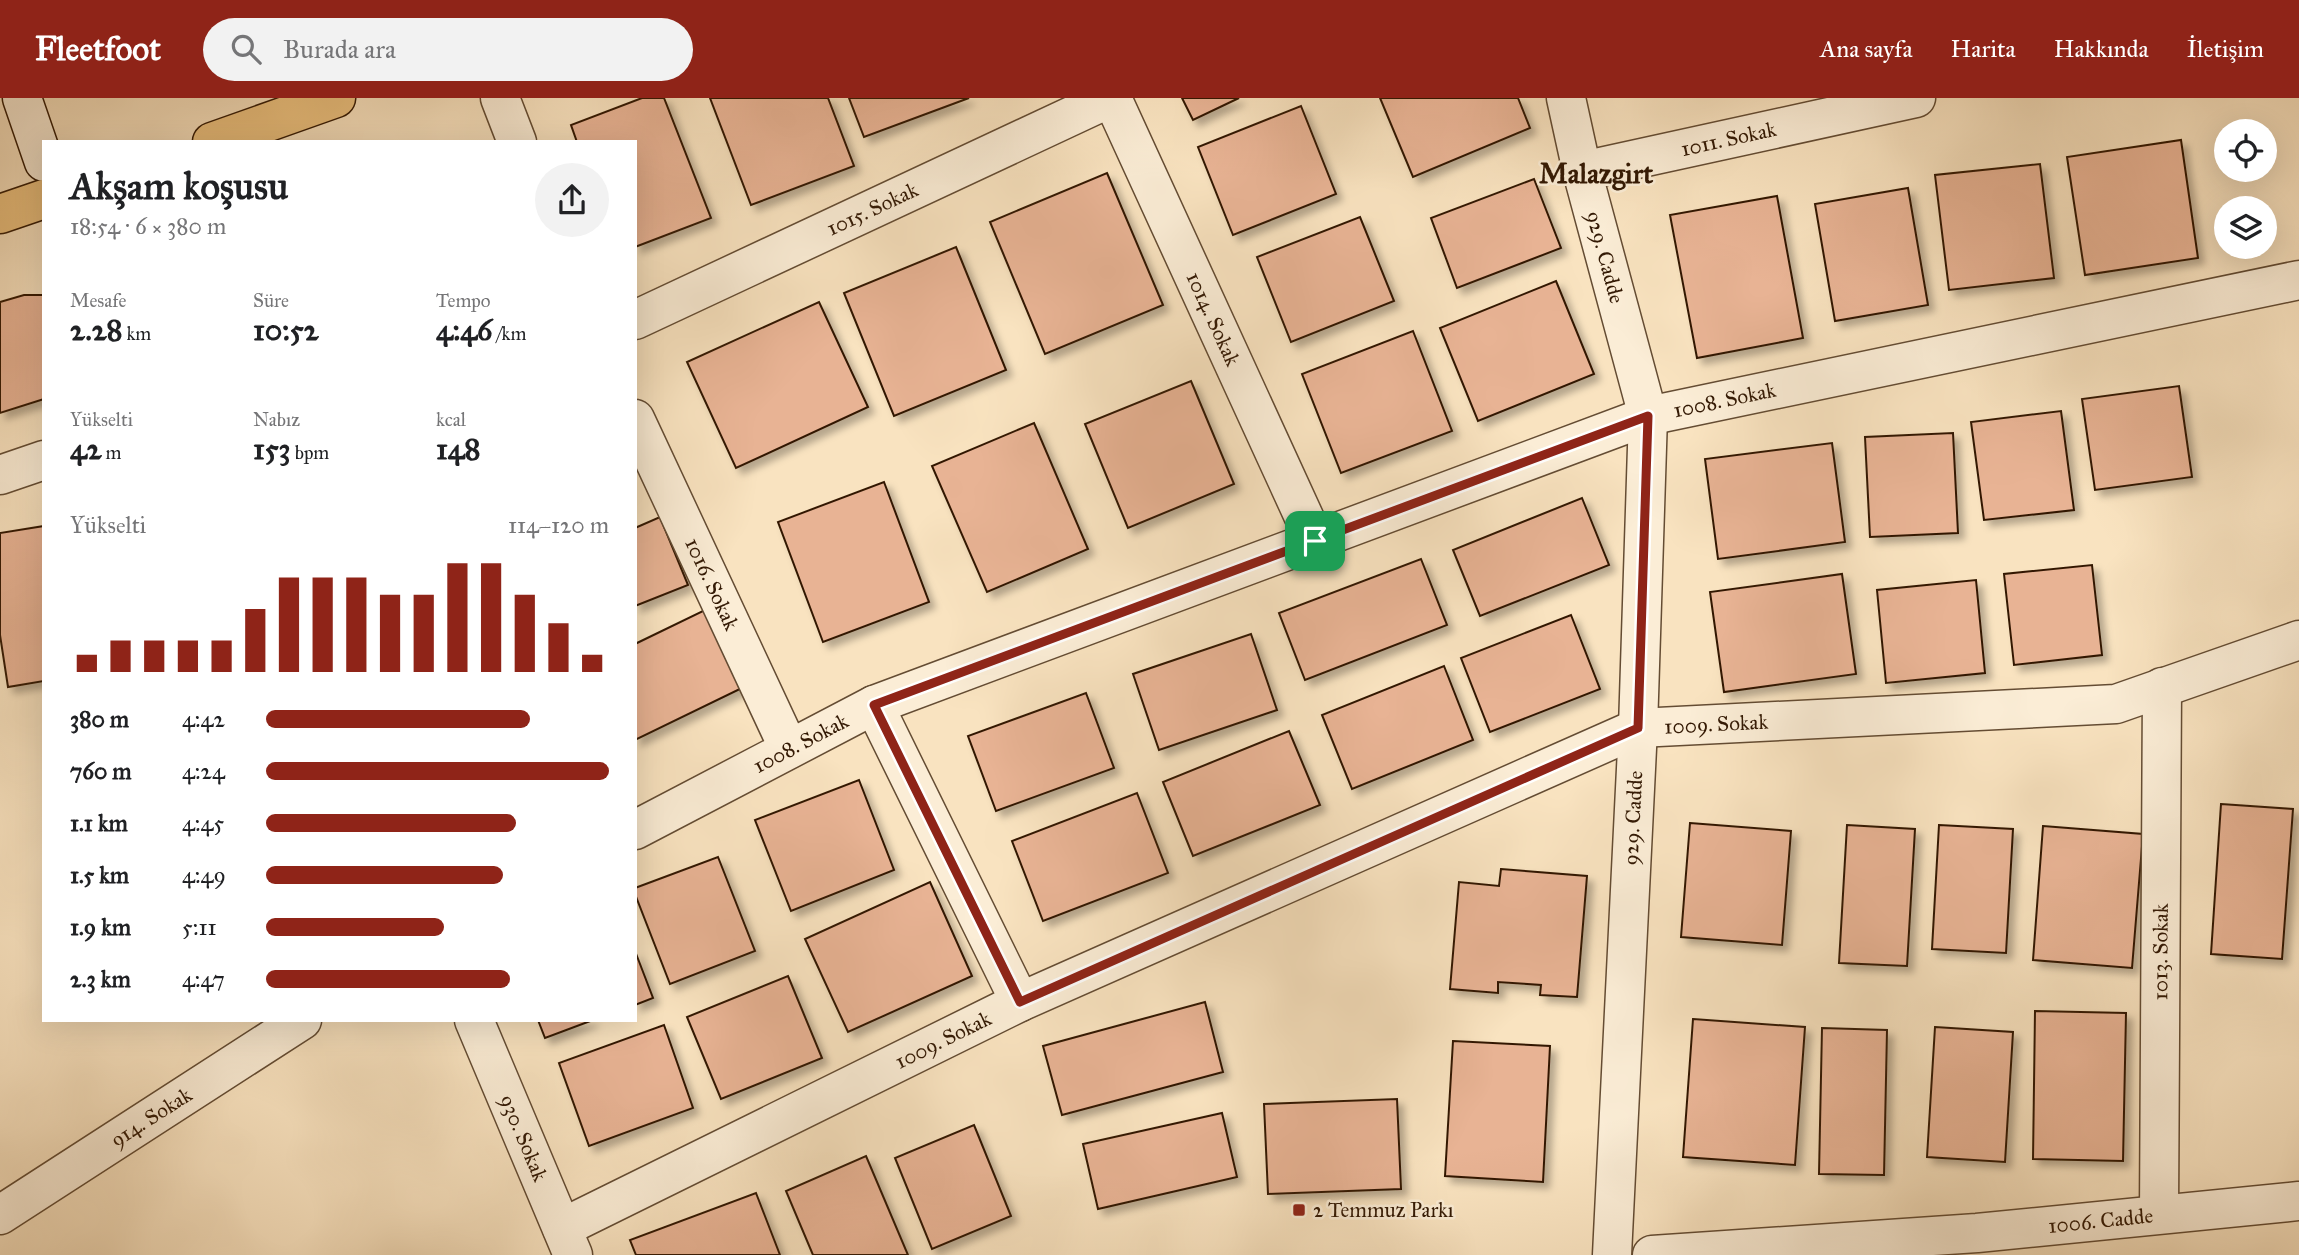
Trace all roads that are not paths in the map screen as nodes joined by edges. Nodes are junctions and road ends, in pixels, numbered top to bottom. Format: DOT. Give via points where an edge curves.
graph roads {
  1 [pos="22,98"];
  2 [pos="336,98"];
  3 [pos="500,98"];
  4 [pos="1111,98"];
  5 [pos="1566,98"];
  6 [pos="1916,98"];
  7 [pos="218,140"];
  8 [pos="516,140"];
  9 [pos="42,156"];
  10 [pos="1582,172"];
  11 [pos="42,200"];
  12 [pos="0,214"];
  13 [pos="2299,280"];
  14 [pos="637,319"];
  15 [pos="1648,416"];
  16 [pos="637,423"];
  17 [pos="42,461"];
  18 [pos="0,475"];
  19 [pos="1315,541"];
  20 [pos="2299,640"];
  21 [pos="2162,687"];
  22 [pos="874,705"];
  23 [pos="1638,728"];
  24 [pos="789,749"];
  25 [pos="637,829"];
  26 [pos="1020,1002"];
  27 [pos="299,1022"];
  28 [pos="475,1022"];
  29 [pos="2299,1201"];
  30 [pos="2159,1214"];
  31 [pos="0,1215"];
  32 [pos="567,1241"];
  33 [pos="1977,1244"];
  34 [pos="1612,1255"];
  35 [pos="1652,1255"];
  1 -- 9 [label="street"];
  2 -- 7 [label="main road"];
  3 -- 8 [label="street"];
  4 -- 14 [label="street, 1015. Sokak"];
  4 -- 19 [label="street, 1014. Sokak"];
  5 -- 10 [label="street, 929. Cadde"];
  6 -- 10 [label="street, 1011. Sokak"];
  10 -- 15 [label="street, 929. Cadde"];
  11 -- 12 [label="main road"];
  13 -- 15 [label="street, 1008. Sokak"];
  15 -- 19 [label="street, 1008. Sokak"];
  15 -- 23 [label="street, 929. Cadde"];
  16 -- 24 [label="street, 1016. Sokak"];
  17 -- 18 [label="street"];
  19 -- 22 [label="street, 1008. Sokak"];
  20 -- 21 [label="street, 1009. Sokak"];
  21 -- 23 [label="street, 1009. Sokak" via="2116,704"];
  21 -- 30 [label="street, 1013. Sokak"];
  22 -- 24 [label="street, 1008. Sokak"];
  22 -- 26 [label="street"];
  23 -- 26 [label="street, 1009. Sokak"];
  23 -- 34 [label="street, 929. Cadde"];
  24 -- 25 [label="street, 1008. Sokak"];
  26 -- 32 [label="street, 1009. Sokak"];
  27 -- 31 [label="street, 914. Sokak"];
  28 -- 32 [label="street, 930. Sokak"];
  29 -- 30 [label="street, 1006. Cadde"];
  30 -- 33 [label="street, 1006. Cadde"];
  33 -- 35 [label="street, 1006. Cadde"];
}
